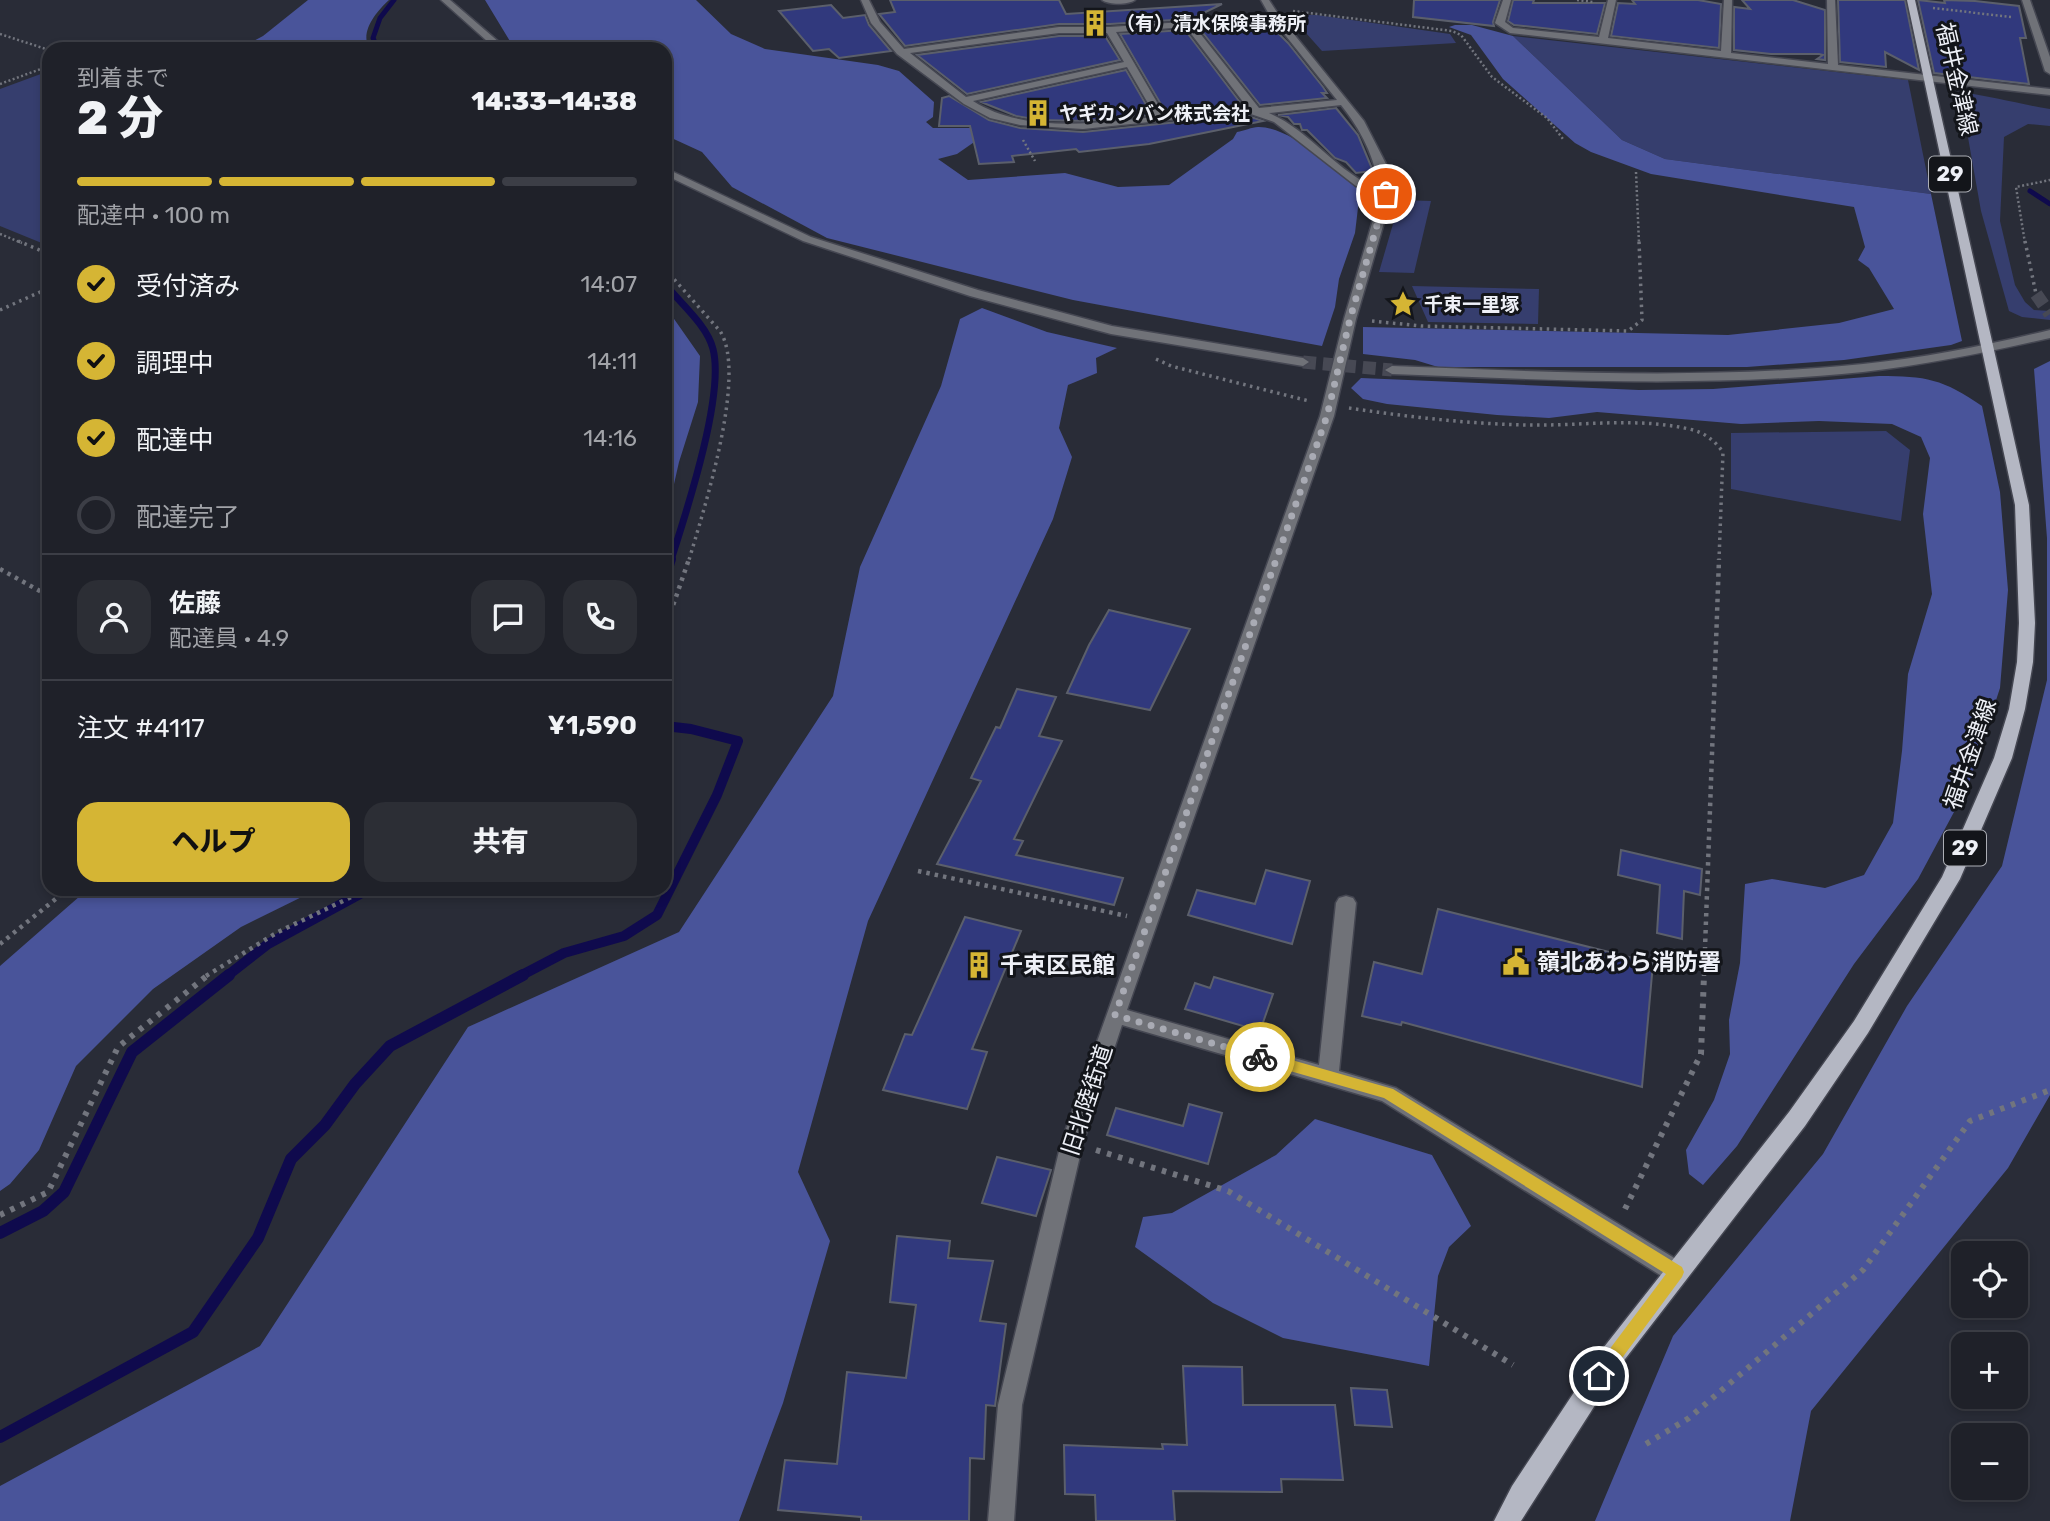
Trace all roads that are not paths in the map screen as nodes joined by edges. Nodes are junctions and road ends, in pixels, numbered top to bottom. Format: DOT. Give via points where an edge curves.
graph roads {
  1 [pos="445,0"];
  2 [pos="865,0"];
  3 [pos="1106,0"];
  4 [pos="1131,0"];
  5 [pos="1507,0"];
  6 [pos="1612,0"];
  7 [pos="1728,0"];
  8 [pos="1831,0"];
  9 [pos="2026,0"];
  10 [pos="1912,3"];
  11 [pos="1271,10"];
  12 [pos="1188,24"];
  13 [pos="1110,30"];
  14 [pos="1603,41"];
  15 [pos="494,42"];
  16 [pos="900,52"];
  17 [pos="1726,55"];
  18 [pos="1128,64"];
  19 [pos="1833,67"];
  20 [pos="2050,71"];
  21 [pos="1929,78"];
  22 [pos="2050,92"];
  23 [pos="965,100"];
  24 [pos="1345,102"];
  25 [pos="1256,111"];
  26 [pos="1162,119"];
  27 [pos="672,174"];
  28 [pos="1386,194"];
  29 [pos="2050,334"];
  30 [pos="1986,348"];
  31 [pos="1303,362"];
  32 [pos="1392,370"];
  33 [pos="1346,903"];
  34 [pos="1115,1015"];
  35 [pos="1328,1076"];
  36 [pos="1676,1272"];
  37 [pos="1001,1521"];
  38 [pos="1507,1521"];
  1 -- 15 [label="street"];
  2 -- 16 [label="street" via="874,23"];
  3 -- 4 [label="street"];
  5 -- 14 [label="street" via="1500,23 1510,30"];
  6 -- 14 [label="street"];
  7 -- 17 [label="street"];
  8 -- 19 [label="street"];
  9 -- 20 [label="street" via="2037,20"];
  10 -- 21 [label="main road, 福井金津線 / 29"];
  11 -- 12 [label="street"];
  11 -- 24 [label="street, 旧北陸街道"];
  12 -- 13 [label="street"];
  12 -- 25 [label="street"];
  13 -- 16 [label="street" via="1059,30"];
  13 -- 18 [label="street"];
  14 -- 17 [label="street"];
  16 -- 23 [label="street"];
  17 -- 19 [label="street"];
  18 -- 23 [label="street"];
  18 -- 26 [label="street"];
  19 -- 21 [label="street"];
  21 -- 22 [label="street"];
  21 -- 30 [label="main road, 福井金津線 / 29"];
  23 -- 26 [label="street" via="995,117 1060,125"];
  24 -- 25 [label="street"];
  24 -- 28 [label="street, 旧北陸街道" via="1372,143"];
  25 -- 26 [label="street"];
  25 -- 28 [label="street" via="1297,134 1361,185"];
  27 -- 31 [label="street" via="807,239 974,293 1111,330"];
  28 -- 34 [label="street, 旧北陸街道" via="1330,405"];
  29 -- 30 [label="street"];
  30 -- 32 [label="street" via="1858,368 1696,377"];
  30 -- 36 [label="main road, 福井金津線 / 29" via="2022,505 2026,587 2025,662 2018,709 2003,758 1951,880 1861,1027 1797,1119"];
  33 -- 35 [label="street"];
  34 -- 35 [label="street"];
  34 -- 37 [label="street, 旧北陸街道" via="1072,1143 1010,1405"];
  35 -- 36 [label="street" via="1388,1094"];
  36 -- 38 [label="main road, 福井金津線 / 29" via="1613,1355"];
}
